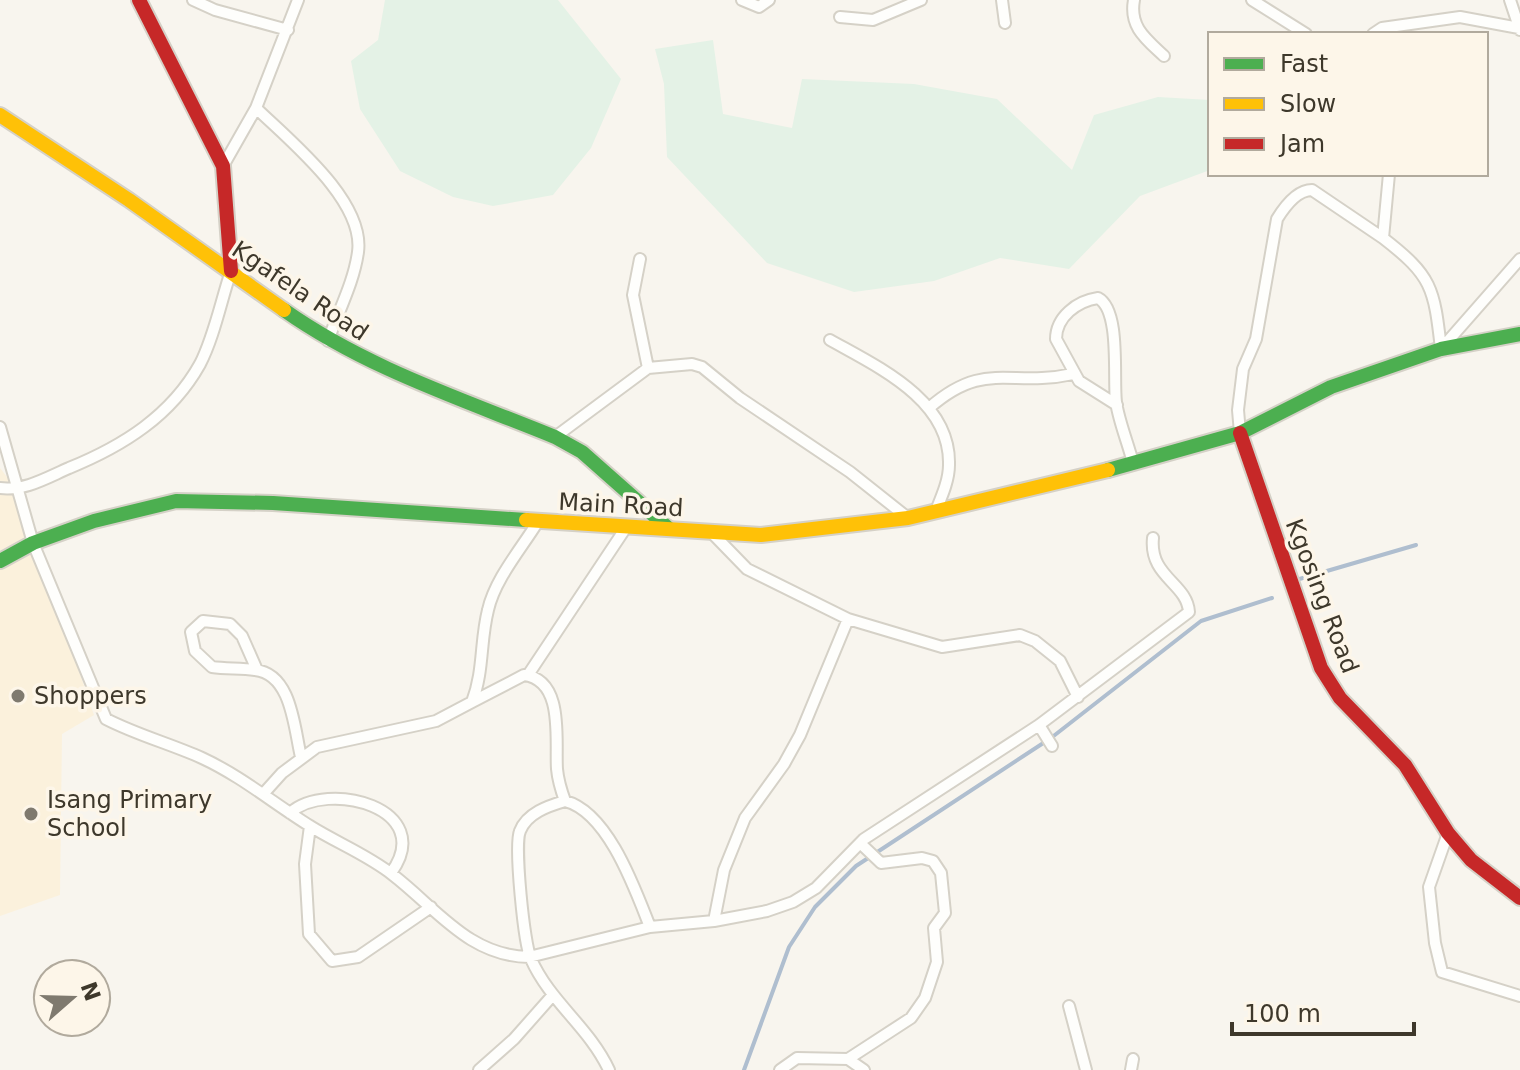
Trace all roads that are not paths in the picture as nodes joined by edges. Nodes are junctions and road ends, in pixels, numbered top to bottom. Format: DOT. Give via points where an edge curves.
graph roads {
  1 [pos="139,0"];
  2 [pos="193,0"];
  3 [pos="298,0"];
  4 [pos="742,0"];
  5 [pos="769,0"];
  6 [pos="921,0"];
  7 [pos="1002,0"];
  8 [pos="1134,0"];
  9 [pos="1252,0"];
  10 [pos="1510,0"];
  11 [pos="840,17"];
  12 [pos="1005,23"];
  13 [pos="1520,29"];
  14 [pos="288,30"];
  15 [pos="1303,32"];
  16 [pos="1380,32"];
  17 [pos="1164,56"];
  18 [pos="256,108"];
  19 [pos="0,115"];
  20 [pos="223,166"];
  21 [pos="1389,176"];
  22 [pos="1383,238"];
  23 [pos="640,259"];
  24 [pos="1520,259"];
  25 [pos="231,271"];
  26 [pos="1520,334"];
  27 [pos="830,340"];
  28 [pos="328,341"];
  29 [pos="1441,349"];
  30 [pos="648,368"];
  31 [pos="1073,374"];
  32 [pos="1117,405"];
  33 [pos="929,408"];
  34 [pos="0,427"];
  35 [pos="1240,433"];
  36 [pos="555,437"];
  37 [pos="1133,463"];
  38 [pos="0,488"];
  39 [pos="17,490"];
  40 [pos="935,513"];
  41 [pos="908,518"];
  42 [pos="537,523"];
  43 [pos="627,526"];
  44 [pos="668,528"];
  45 [pos="713,534"];
  46 [pos="1153,538"];
  47 [pos="33,543"];
  48 [pos="0,561"];
  49 [pos="848,619"];
  50 [pos="257,670"];
  51 [pos="528,675"];
  52 [pos="1078,697"];
  53 [pos="472,702"];
  54 [pos="1041,728"];
  55 [pos="1052,746"];
  56 [pos="301,757"];
  57 [pos="264,793"];
  58 [pos="565,801"];
  59 [pos="290,813"];
  60 [pos="310,826"];
  61 [pos="1448,833"];
  62 [pos="864,847"];
  63 [pos="391,873"];
  64 [pos="1520,898"];
  65 [pos="431,907"];
  66 [pos="714,921"];
  67 [pos="650,927"];
  68 [pos="529,957"];
  69 [pos="552,996"];
  70 [pos="1520,996"];
  71 [pos="1069,1006"];
  72 [pos="848,1059"];
  73 [pos="479,1070"];
  74 [pos="609,1070"];
  75 [pos="780,1070"];
  76 [pos="864,1070"];
  77 [pos="1086,1070"];
  1 -- 20 [label="street"];
  2 -- 14 [label="street"];
  3 -- 14 [label="street"];
  4 -- 5 [label="street" via="759,7"];
  6 -- 11 [label="street" via="873,20"];
  7 -- 12 [label="street"];
  8 -- 17 [label="street" via="1136,26"];
  9 -- 15 [label="street"];
  10 -- 13 [label="street"];
  13 -- 16 [label="street" via="1460,17"];
  14 -- 18 [label="street"];
  18 -- 20 [label="street"];
  18 -- 28 [label="street" via="328,181 356,227 359,251"];
  19 -- 25 [label="street, Kgafela Road"];
  20 -- 25 [label="street"];
  21 -- 22 [label="street"];
  22 -- 29 [label="street" via="1426,278"];
  22 -- 35 [label="street" via="1312,190 1302,191 1283,209 1256,339 1243,369"];
  23 -- 30 [label="street" via="633,295"];
  24 -- 29 [label="street"];
  25 -- 28 [label="street, Kgafela Road"];
  25 -- 39 [label="street" via="200,362 171,405 136,435"];
  26 -- 29 [label="street, Main Road"];
  27 -- 33 [label="street" via="896,380"];
  28 -- 36 [label="street, Kgafela Road"];
  29 -- 35 [label="street, Main Road" via="1331,387"];
  30 -- 36 [label="street"];
  30 -- 41 [label="street" via="702,367"];
  31 -- 32 [label="street"];
  31 -- 32 [label="street" via="1056,329 1079,304 1098,298 1108,307 1114,339"];
  31 -- 33 [label="street" via="984,376 963,383"];
  32 -- 37 [label="street"];
  33 -- 40 [label="street" via="949,465"];
  34 -- 39 [label="street"];
  35 -- 37 [label="street, Main Road"];
  35 -- 61 [label="street, Kgosing Road" via="1321,668 1340,698 1405,765"];
  36 -- 44 [label="street, Kgafela Road" via="582,452"];
  37 -- 40 [label="street, Main Road"];
  38 -- 39 [label="street"];
  39 -- 47 [label="street"];
  40 -- 41 [label="street, Main Road"];
  41 -- 45 [label="street, Main Road" via="761,535"];
  42 -- 43 [label="street, Main Road"];
  42 -- 47 [label="street, Main Road" via="176,501"];
  42 -- 53 [label="street" via="488,608 483,662"];
  43 -- 44 [label="street, Main Road"];
  43 -- 51 [label="street"];
  44 -- 45 [label="street, Main Road"];
  45 -- 49 [label="street" via="747,569"];
  46 -- 52 [label="street" via="1155,563 1185,599 1189,612"];
  47 -- 48 [label="street, Main Road"];
  47 -- 57 [label="street" via="106,719 202,758"];
  49 -- 52 [label="street" via="942,647 1020,635 1049,649"];
  49 -- 66 [label="street" via="800,735 745,818 724,870"];
  50 -- 50 [label="street" via="212,667 195,651 191,632 203,621 230,624 242,636"];
  50 -- 56 [label="street" via="276,678 285,692"];
  51 -- 53 [label="street"];
  51 -- 58 [label="street" via="547,690 553,703 558,780"];
  52 -- 54 [label="street"];
  53 -- 56 [label="street" via="436,721 346,738"];
  54 -- 55 [label="street"];
  54 -- 62 [label="street"];
  56 -- 57 [label="street"];
  57 -- 59 [label="street"];
  58 -- 67 [label="street" via="588,812 611,844"];
  58 -- 68 [label="street" via="529,817 516,842"];
  59 -- 60 [label="street"];
  59 -- 63 [label="street" via="301,803 329,799 384,810 402,836"];
  60 -- 63 [label="street"];
  60 -- 65 [label="street" via="305,864 309,934 332,961 358,957"];
  61 -- 64 [label="street, Kgosing Road" via="1484,872"];
  61 -- 70 [label="street" via="1429,887 1442,972"];
  62 -- 66 [label="street" via="793,902"];
  62 -- 72 [label="street" via="878,862 933,861 941,873 945,913 934,928 937,962 925,998 911,1018"];
  63 -- 65 [label="street"];
  65 -- 68 [label="street" via="484,949"];
  66 -- 67 [label="street"];
  67 -- 68 [label="street"];
  68 -- 69 [label="street"];
  69 -- 73 [label="street"];
  69 -- 74 [label="street" via="590,1035"];
  71 -- 77 [label="street"];
  72 -- 75 [label="street" via="797,1058"];
  72 -- 76 [label="street"];
}
